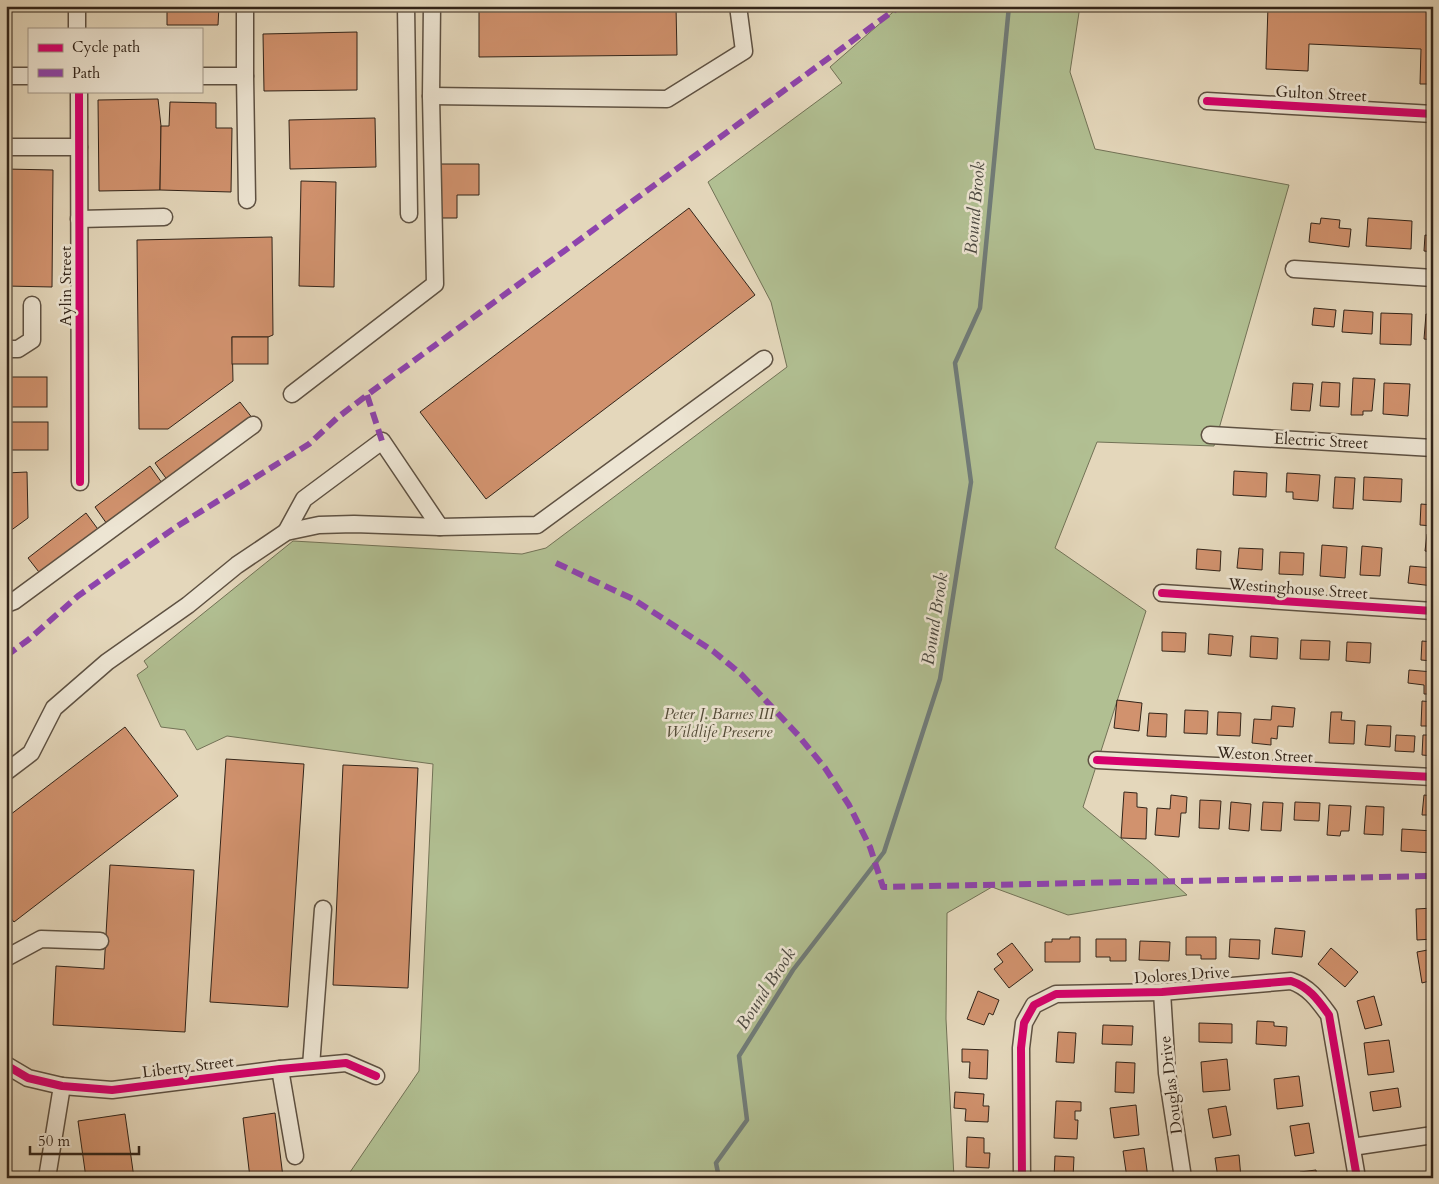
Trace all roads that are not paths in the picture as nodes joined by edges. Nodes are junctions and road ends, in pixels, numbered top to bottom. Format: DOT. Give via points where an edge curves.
graph roads {
  1 [pos="76,6"];
  2 [pos="245,6"];
  3 [pos="406,6"];
  4 [pos="432,6"];
  5 [pos="738,6"];
  6 [pos="77,28"];
  7 [pos="6,76"];
  8 [pos="28,76"];
  9 [pos="202,76"];
  10 [pos="245,76"];
  11 [pos="79,92"];
  12 [pos="431,96"];
  13 [pos="1207,101"];
  14 [pos="1433,114"];
  15 [pos="6,147"];
  16 [pos="79,148"];
  17 [pos="248,200"];
  18 [pos="409,214"];
  19 [pos="164,217"];
  20 [pos="80,219"];
  21 [pos="1294,269"];
  22 [pos="1433,278"];
  23 [pos="32,305"];
  24 [pos="6,349"];
  25 [pos="764,359"];
  26 [pos="292,394"];
  27 [pos="253,425"];
  28 [pos="1210,435"];
  29 [pos="1433,448"];
  30 [pos="80,482"];
  31 [pos="440,527"];
  32 [pos="286,532"];
  33 [pos="1162,593"];
  34 [pos="6,604"];
  35 [pos="1433,611"];
  36 [pos="1096,760"];
  37 [pos="6,772"];
  38 [pos="1433,777"];
  39 [pos="323,909"];
  40 [pos="100,941"];
  41 [pos="6,958"];
  42 [pos="1162,992"];
  43 [pos="6,1064"];
  44 [pos="311,1066"];
  45 [pos="280,1069"];
  46 [pos="376,1076"];
  47 [pos="62,1086"];
  48 [pos="1433,1135"];
  49 [pos="1352,1147"];
  50 [pos="295,1156"];
  51 [pos="47,1178"];
  52 [pos="1022,1178"];
  53 [pos="1183,1178"];
  54 [pos="1357,1178"];
  1 -- 6 [label="street"];
  2 -- 10 [label="street"];
  3 -- 18 [label="street"];
  4 -- 12 [label="street"];
  5 -- 12 [label="street" via="744,51 667,99"];
  7 -- 8 [label="street"];
  9 -- 10 [label="street"];
  10 -- 17 [label="street"];
  11 -- 16 [label="street, Aylin Street"];
  12 -- 26 [label="street" via="435,284"];
  13 -- 14 [label="street, Gulton Street"];
  15 -- 16 [label="street"];
  16 -- 20 [label="street, Aylin Street"];
  19 -- 20 [label="street"];
  20 -- 30 [label="street, Aylin Street"];
  21 -- 22 [label="street"];
  23 -- 24 [label="street" via="32,340 18,348"];
  25 -- 31 [label="street" via="537,525"];
  27 -- 34 [label="street"];
  28 -- 29 [label="street, Electric Street"];
  31 -- 32 [label="street" via="318,525"];
  31 -- 32 [label="street" via="382,441 304,499"];
  32 -- 37 [label="street" via="107,662 54,708 30,753"];
  33 -- 35 [label="street, Westinghouse Street"];
  36 -- 38 [label="street, Weston Street"];
  39 -- 44 [label="street"];
  40 -- 41 [label="street" via="41,939"];
  42 -- 49 [label="street, Dolores Drive" via="1292,981 1302,985 1329,1015"];
  42 -- 52 [label="street, Dolores Drive" via="1056,994 1034,1006 1024,1023 1021,1048"];
  42 -- 53 [label="street, Douglas Drive" via="1167,1073"];
  43 -- 47 [label="street, Liberty Street" via="28,1078"];
  44 -- 45 [label="street, Liberty Street"];
  44 -- 46 [label="street, Liberty Street" via="346,1064"];
  45 -- 47 [label="street, Liberty Street" via="112,1090"];
  45 -- 50 [label="street"];
  47 -- 51 [label="street"];
  48 -- 49 [label="street"];
  49 -- 54 [label="street, Dolores Drive"];
}
